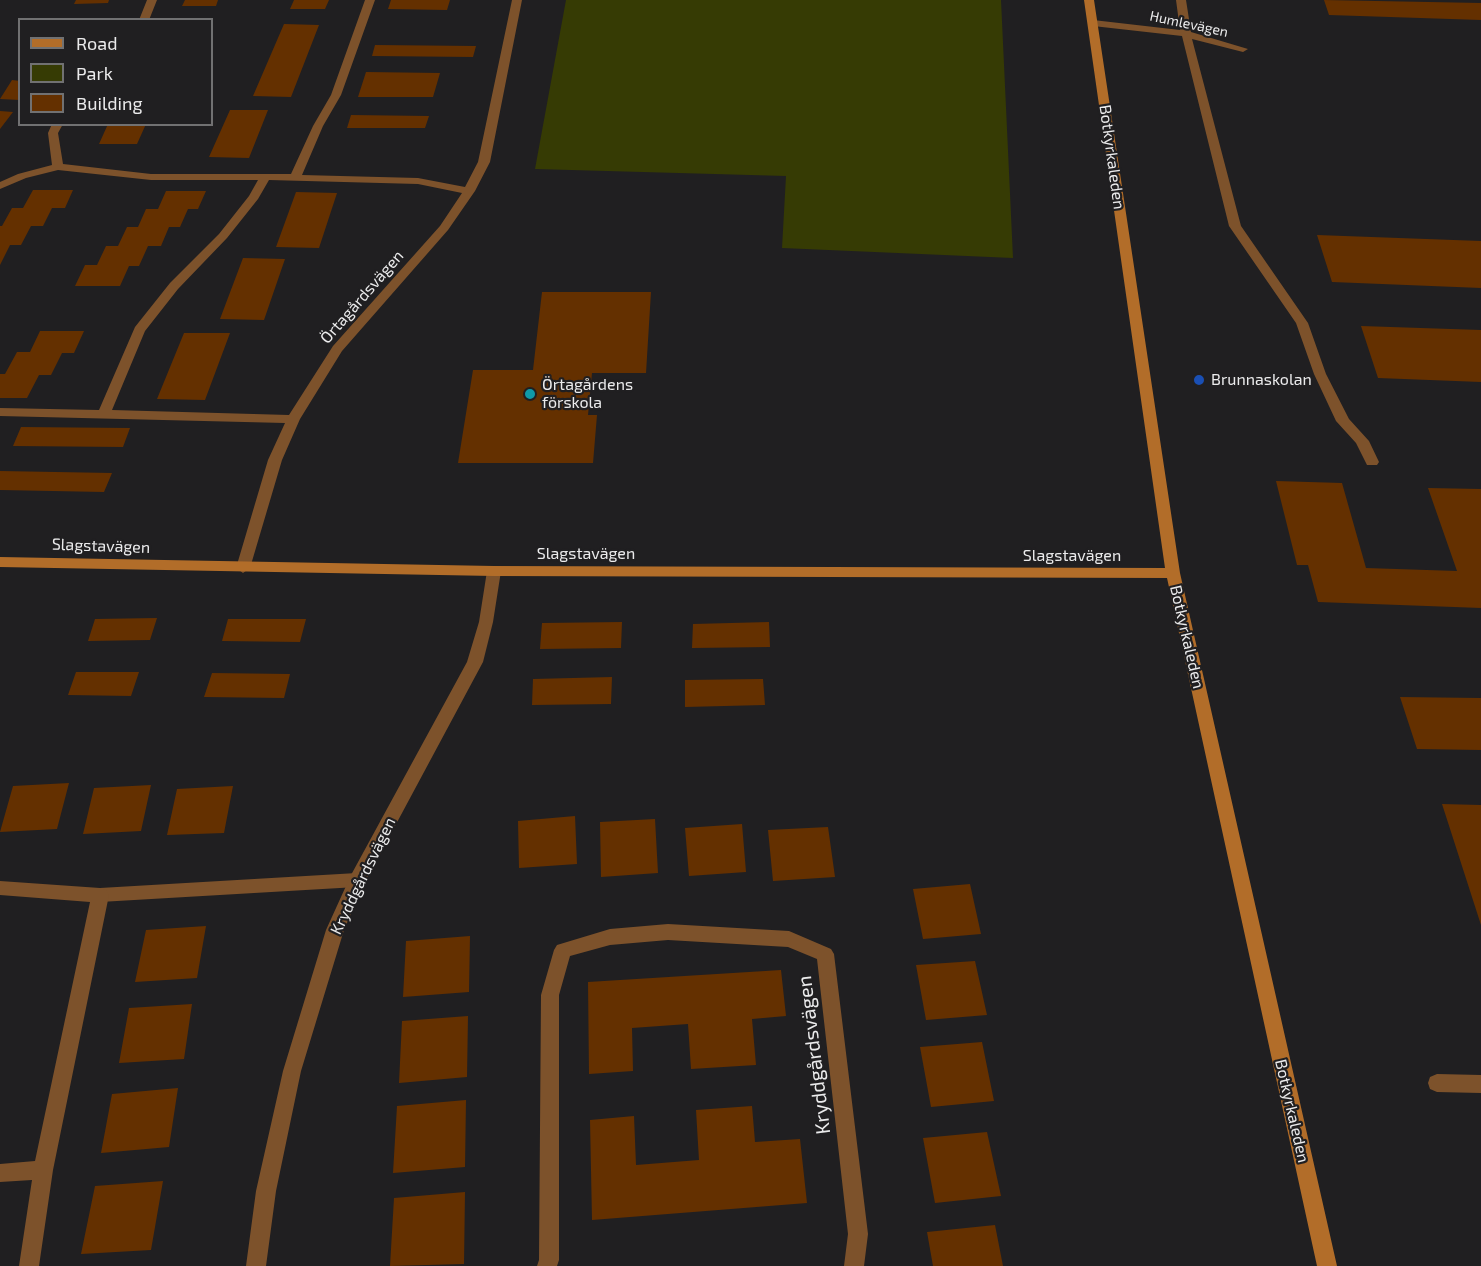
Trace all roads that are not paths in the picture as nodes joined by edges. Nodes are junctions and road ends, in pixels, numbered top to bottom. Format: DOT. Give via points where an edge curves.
graph roads {
  1 [pos="152,0"];
  2 [pos="370,0"];
  3 [pos="517,0"];
  4 [pos="1089,0"];
  5 [pos="1180,0"];
  6 [pos="145,18"];
  7 [pos="1093,23"];
  8 [pos="1186,34"];
  9 [pos="1243,49"];
  10 [pos="57,126"];
  11 [pos="58,167"];
  12 [pos="265,177"];
  13 [pos="295,178"];
  14 [pos="0,186"];
  15 [pos="469,191"];
  16 [pos="0,412"];
  17 [pos="104,413"];
  18 [pos="293,419"];
  19 [pos="1372,462"];
  20 [pos="0,562"];
  21 [pos="243,568"];
  22 [pos="494,571"];
  23 [pos="1173,573"];
  24 [pos="357,880"];
  25 [pos="0,888"];
  26 [pos="100,895"];
  27 [pos="1437,1083"];
  28 [pos="1481,1084"];
  29 [pos="43,1170"];
  30 [pos="0,1173"];
  31 [pos="29,1266"];
  32 [pos="256,1266"];
  33 [pos="547,1266"];
  34 [pos="854,1266"];
  35 [pos="1327,1266"];
  1 -- 6 [label="street"];
  2 -- 13 [label="street" via="336,95"];
  3 -- 15 [label="street, Örtagårdsvägen" via="484,162"];
  4 -- 7 [label="main road, Botkyrkaleden"];
  5 -- 8 [label="street"];
  7 -- 8 [label="street, Humlevägen"];
  7 -- 23 [label="main road, Botkyrkaleden"];
  8 -- 9 [label="street, Humlevägen"];
  8 -- 19 [label="street" via="1235,226 1302,323 1320,374 1343,421 1362,441"];
  10 -- 11 [label="street" via="53,133"];
  11 -- 12 [label="street" via="151,177"];
  11 -- 14 [label="street"];
  12 -- 13 [label="street"];
  12 -- 17 [label="street" via="223,236 174,286 139,330"];
  13 -- 15 [label="street" via="418,182"];
  15 -- 18 [label="street, Örtagårdsvägen" via="444,228 337,349"];
  16 -- 17 [label="street"];
  17 -- 18 [label="street"];
  18 -- 21 [label="street, Örtagårdsvägen" via="275,460"];
  20 -- 21 [label="main road, Slagstavägen"];
  21 -- 22 [label="main road, Slagstavägen"];
  22 -- 23 [label="main road, Slagstavägen"];
  22 -- 24 [label="street, Kryddgårdsvägen" via="475,662"];
  23 -- 35 [label="main road, Botkyrkaleden"];
  24 -- 26 [label="street"];
  24 -- 32 [label="street, Kryddgårdsvägen" via="336,930 292,1071 266,1191"];
  25 -- 26 [label="street"];
  26 -- 29 [label="street"];
  27 -- 28 [label="street"];
  29 -- 30 [label="street"];
  29 -- 31 [label="street"];
  33 -- 34 [label="street, Kryddgårdsvägen" via="550,995 563,950 610,937 668,932 789,939 825,954 858,1234"];
}
